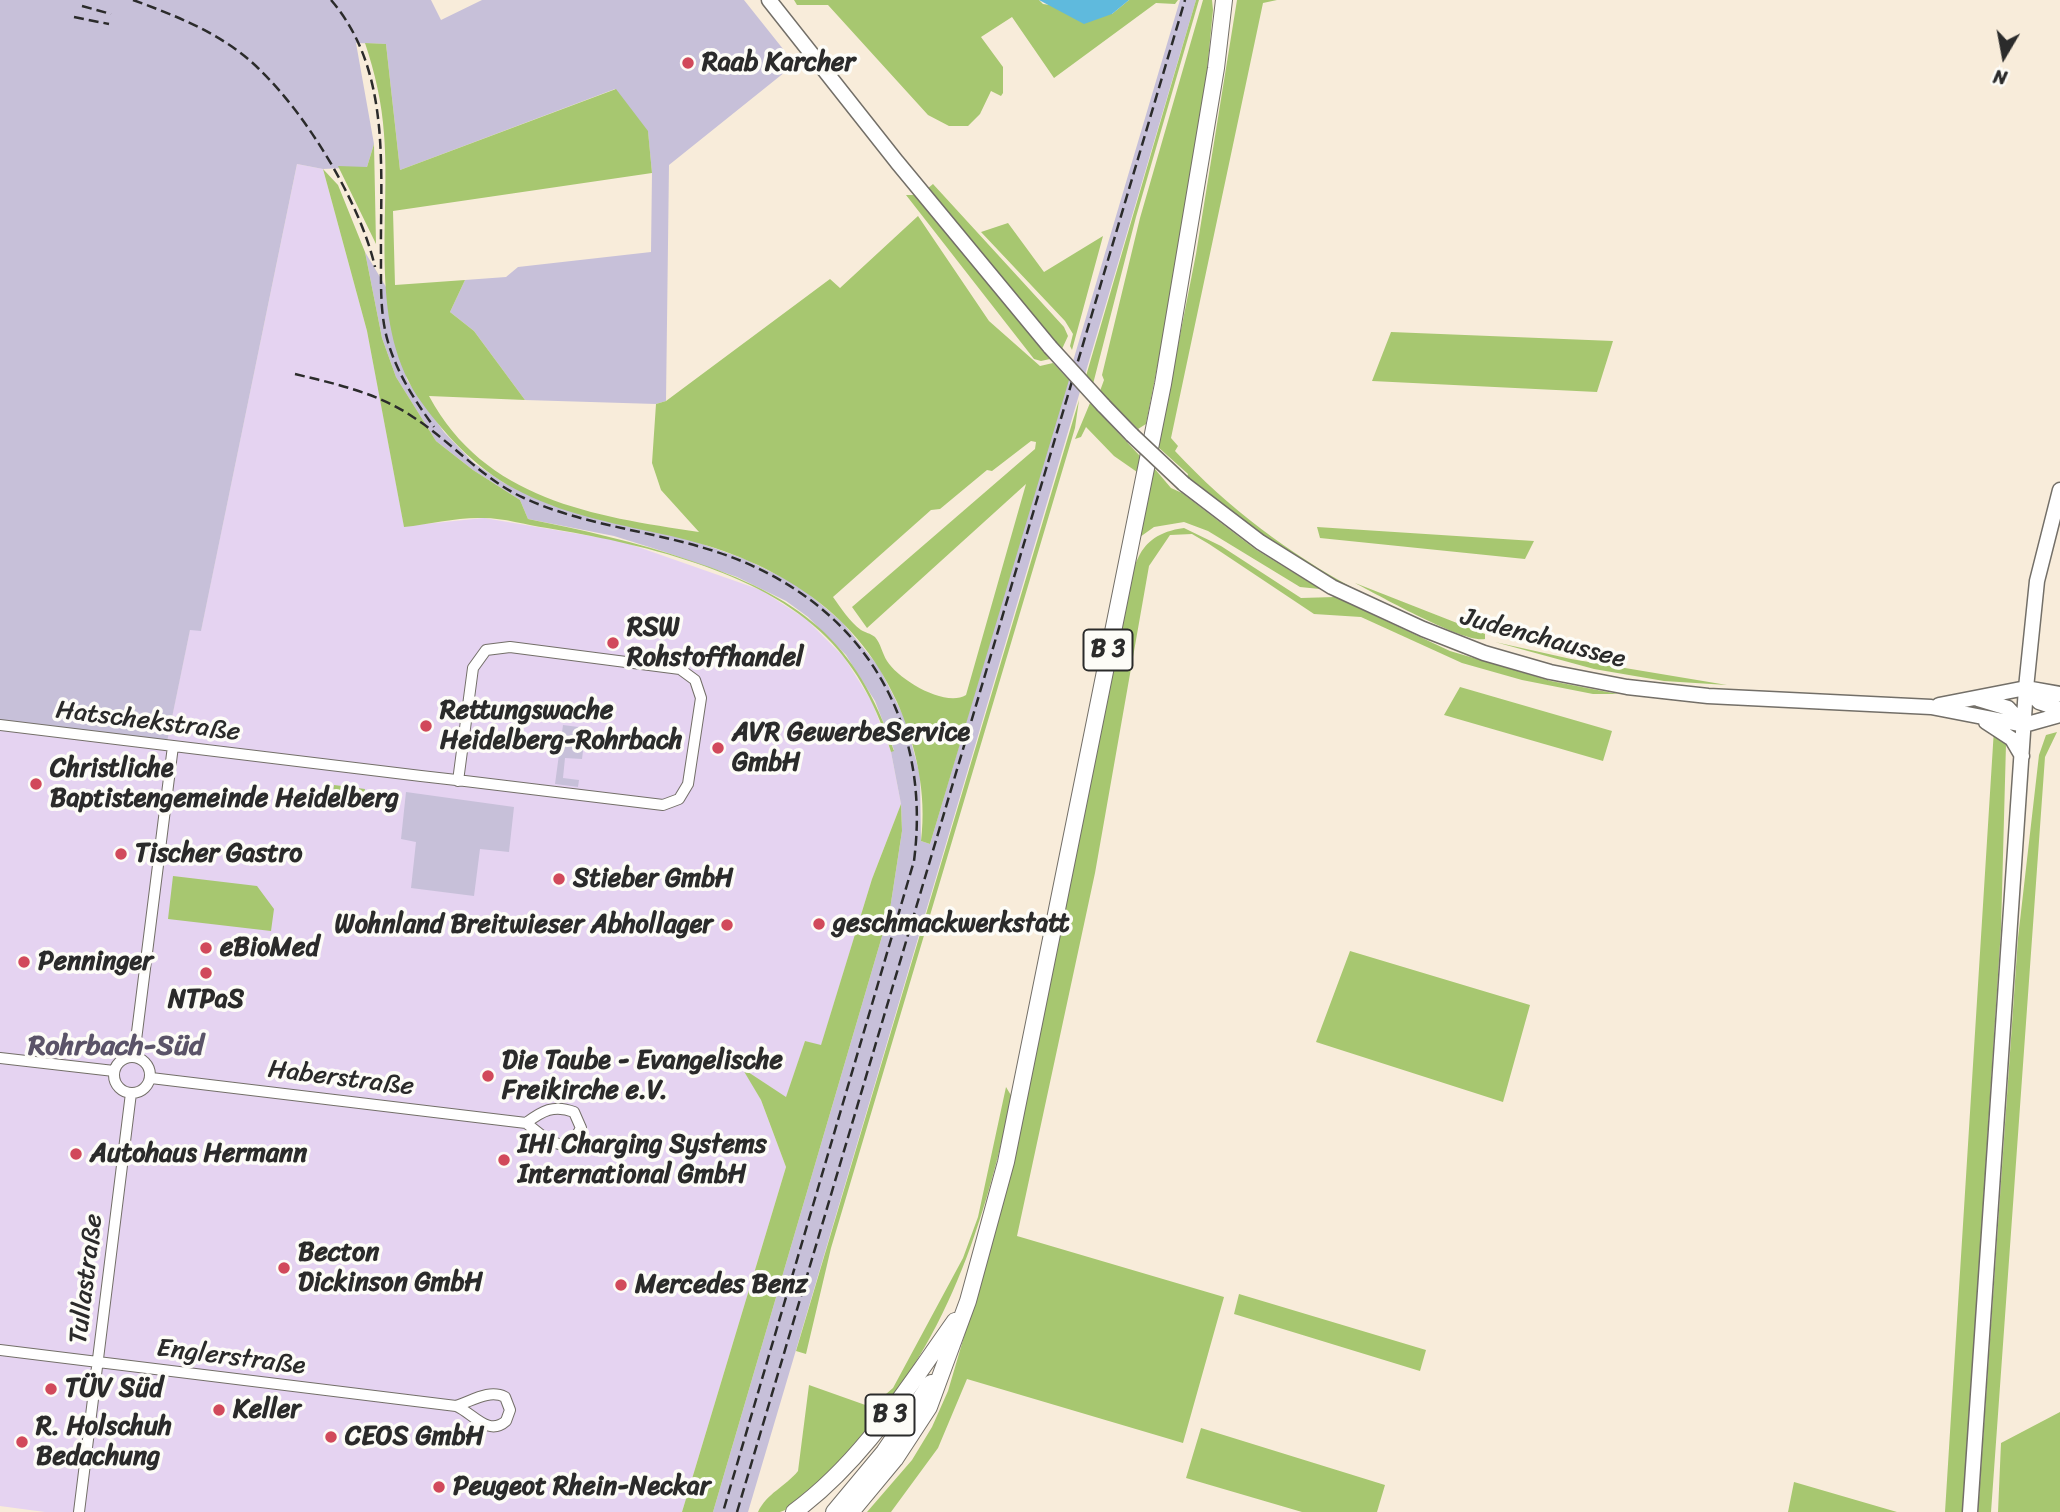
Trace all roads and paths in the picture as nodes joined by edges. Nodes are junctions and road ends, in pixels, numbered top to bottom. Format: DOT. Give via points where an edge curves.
graph roads {
  1 [pos="769,0"];
  2 [pos="1224,0"];
  3 [pos="2060,490"];
  4 [pos="2026,688"];
  5 [pos="2060,694"];
  6 [pos="1973,698"];
  7 [pos="1931,707"];
  8 [pos="2060,709"];
  9 [pos="1971,715"];
  10 [pos="2060,715"];
  11 [pos="0,725"];
  12 [pos="2024,725"];
  13 [pos="173,746"];
  14 [pos="2022,756"];
  15 [pos="458,781"];
  16 [pos="134,1056"];
  17 [pos="0,1058"];
  18 [pos="114,1070"];
  19 [pos="150,1077"];
  20 [pos="131,1093"];
  21 [pos="526,1123"];
  22 [pos="968,1301"];
  23 [pos="0,1350"];
  24 [pos="945,1360"];
  25 [pos="98,1362"];
  26 [pos="456,1406"];
  27 [pos="79,1512"];
  28 [pos="794,1512"];
  29 [pos="834,1512"];
  30 [pos="851,1512"];
  31 [pos="1970,1512"];
  1 -- 7 [label="main road, Judenchaussee, bridge" via="897,162 1102,405 1184,484 1260,542 1332,587 1484,653 1627,687 1759,700"];
  2 -- 22 [label="main road, B 3" via="1163,384 1006,1162"];
  3 -- 4 [label="main road" via="2037,581"];
  4 -- 5 [label="main road"];
  4 -- 6 [label="main road, Judenchaussee"];
  4 -- 8 [label="main road" via="2039,702"];
  4 -- 12 [label="main road"];
  6 -- 7 [label="main road, Judenchaussee"];
  6 -- 12 [label="main road" via="2008,708"];
  7 -- 9 [label="main road, Judenchaussee"];
  9 -- 12 [label="main road, Judenchaussee"];
  9 -- 14 [label="main road" via="1999,728"];
  10 -- 12 [label="main road"];
  11 -- 13 [label="street, Hatschekstraße"];
  12 -- 14 [label="main road"];
  13 -- 15 [label="street, Hatschekstraße"];
  13 -- 16 [label="street"];
  14 -- 31 [label="main road"];
  15 -- 15 [label="street, Hatschekstraße" via="663,805 679,799 688,784 701,698 695,680 680,669 510,647 486,650 473,668"];
  16 -- 18 [label="street" via="122,1059"];
  16 -- 19 [label="street" via="146,1063"];
  17 -- 18 [label="street"];
  18 -- 20 [label="street" via="118,1086"];
  19 -- 20 [label="street" via="143,1090"];
  19 -- 21 [label="street, Haberstraße"];
  20 -- 25 [label="street, Tullastraße"];
  21 -- 21 [label="street" via="550,1143 561,1146 579,1138 581,1128 573,1112 561,1107"];
  22 -- 24 [label="main road, B 3"];
  22 -- 28 [label="main road, B 3" via="867,1444"];
  23 -- 25 [label="street, Englerstraße"];
  24 -- 29 [label="main road, B 3" via="884,1452"];
  24 -- 30 [label="main road, B 3" via="914,1434"];
  25 -- 26 [label="street, Englerstraße"];
  25 -- 27 [label="street, Tullastraße"];
  26 -- 26 [label="street, Englerstraße" via="494,1427 506,1421 510,1410 499,1394"];
}
